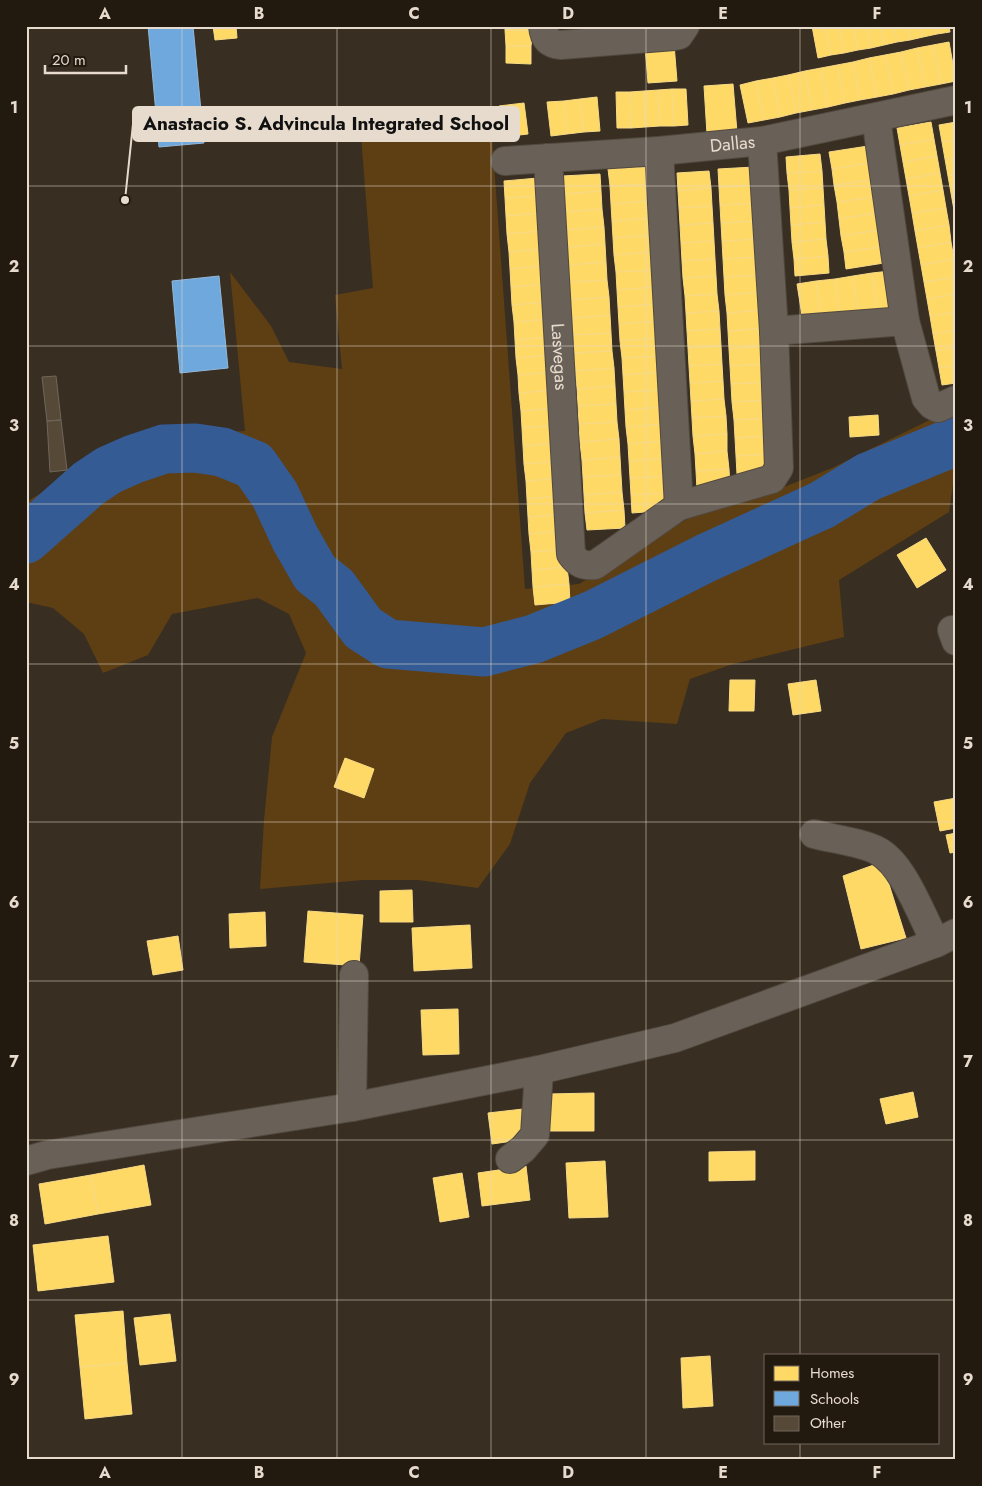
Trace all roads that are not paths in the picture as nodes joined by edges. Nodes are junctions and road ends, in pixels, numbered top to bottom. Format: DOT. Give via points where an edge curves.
graph roads {
  1 [pos="543,26"];
  2 [pos="685,26"];
  3 [pos="956,100"];
  4 [pos="876,118"];
  5 [pos="762,141"];
  6 [pos="659,152"];
  7 [pos="548,158"];
  8 [pos="505,161"];
  9 [pos="905,321"];
  10 [pos="774,331"];
  11 [pos="956,400"];
  12 [pos="679,506"];
  13 [pos="814,834"];
  14 [pos="946,938"];
  15 [pos="354,975"];
  16 [pos="539,1070"];
  17 [pos="352,1107"];
  18 [pos="510,1159"];
  19 [pos="26,1161"];
  1 -- 2 [label="street" via="548,41 561,46 674,36 679,35"];
  3 -- 4 [label="street, Dallas"];
  4 -- 5 [label="street, Dallas"];
  4 -- 9 [label="street"];
  5 -- 6 [label="street, Dallas"];
  5 -- 10 [label="street"];
  6 -- 7 [label="street, Dallas"];
  6 -- 12 [label="street"];
  7 -- 8 [label="street, Dallas"];
  7 -- 12 [label="street, Lasvegas" via="572,554 576,562 585,566 595,565"];
  9 -- 10 [label="street"];
  9 -- 11 [label="street" via="928,403 938,408"];
  10 -- 12 [label="street" via="779,468 776,474 772,479"];
  13 -- 14 [label="street" via="877,850 889,859"];
  14 -- 16 [label="street" via="675,1038"];
  15 -- 17 [label="street"];
  16 -- 17 [label="street"];
  16 -- 18 [label="street" via="535,1135"];
  17 -- 19 [label="street" via="57,1153"];
}
